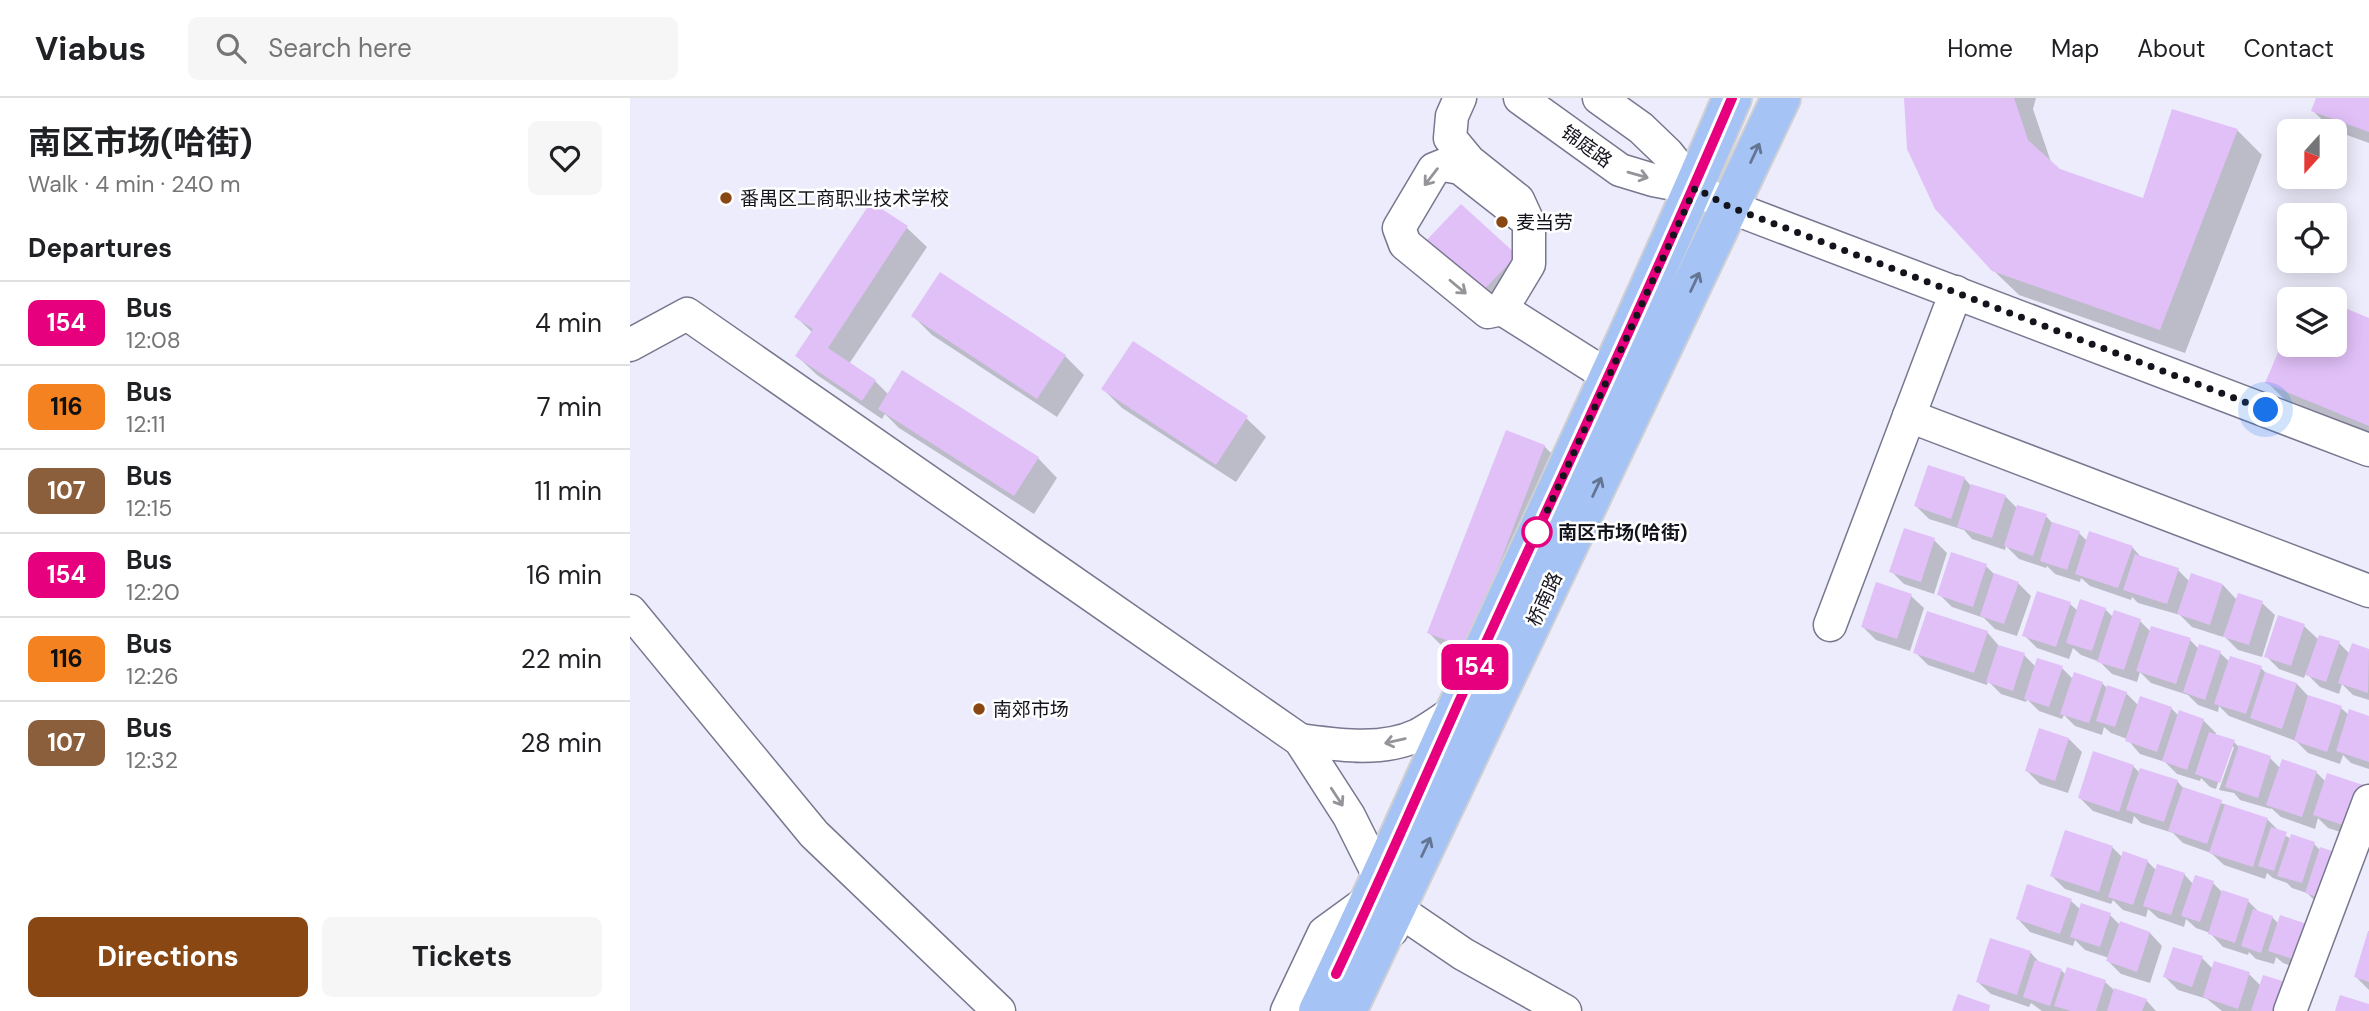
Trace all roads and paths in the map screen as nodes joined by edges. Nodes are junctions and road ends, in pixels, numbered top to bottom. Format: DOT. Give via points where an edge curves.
graph roads {
  1 [pos="1460,98"];
  2 [pos="1520,98"];
  3 [pos="1599,98"];
  4 [pos="1732,98"];
  5 [pos="1781,98"];
  6 [pos="1695,188"];
  7 [pos="1730,207"];
  8 [pos="1525,219"];
  9 [pos="1956,292"];
  10 [pos="1502,309"];
  11 [pos="630,345"];
  12 [pos="1608,376"];
  13 [pos="1909,416"];
  14 [pos="2369,450"];
  15 [pos="2369,591"];
  16 [pos="630,611"];
  17 [pos="1830,625"];
  18 [pos="1455,711"];
  19 [pos="1300,740"];
  20 [pos="2369,801"];
  21 [pos="1383,895"];
  22 [pos="1352,995"];
  23 [pos="999,1011"];
  24 [pos="1287,1011"];
  25 [pos="1318,1011"];
  26 [pos="1565,1011"];
  27 [pos="2290,1011"];
  1 -- 8 [label="street" via="1450,138 1469,161 1518,200"];
  2 -- 6 [label="street, 锦庭路, one-way" via="1620,170"];
  3 -- 6 [label="street" via="1641,128"];
  4 -- 6 [label="main road, 桥南路"];
  7 -- 5 [label="main road, 桥南路, one-way"];
  6 -- 7 [label="street"];
  6 -- 12 [label="main road, 桥南路"];
  7 -- 9 [label="street"];
  21 -- 7 [label="main road, 桥南路, one-way"];
  8 -- 10 [label="street" via="1529,224 1529,264"];
  8 -- 10 [label="street, one-way" via="1460,168 1444,165 1434,169 1399,228 1405,244 1488,312"];
  9 -- 13 [label="street"];
  9 -- 14 [label="street"];
  10 -- 12 [label="street"];
  11 -- 19 [label="street" via="687,314"];
  12 -- 18 [label="main road, 桥南路"];
  13 -- 15 [label="street"];
  13 -- 17 [label="street"];
  16 -- 23 [label="street" via="814,834"];
  18 -- 19 [label="street, one-way" via="1418,735 1393,743 1360,746"];
  18 -- 21 [label="main road, 桥南路"];
  19 -- 21 [label="street, one-way" via="1349,816"];
  20 -- 27 [label="street"];
  21 -- 22 [label="main road, 桥南路"];
  21 -- 24 [label="street" via="1324,933"];
  21 -- 26 [label="street" via="1463,954"];
  22 -- 25 [label="main road, 桥南路"];
}
